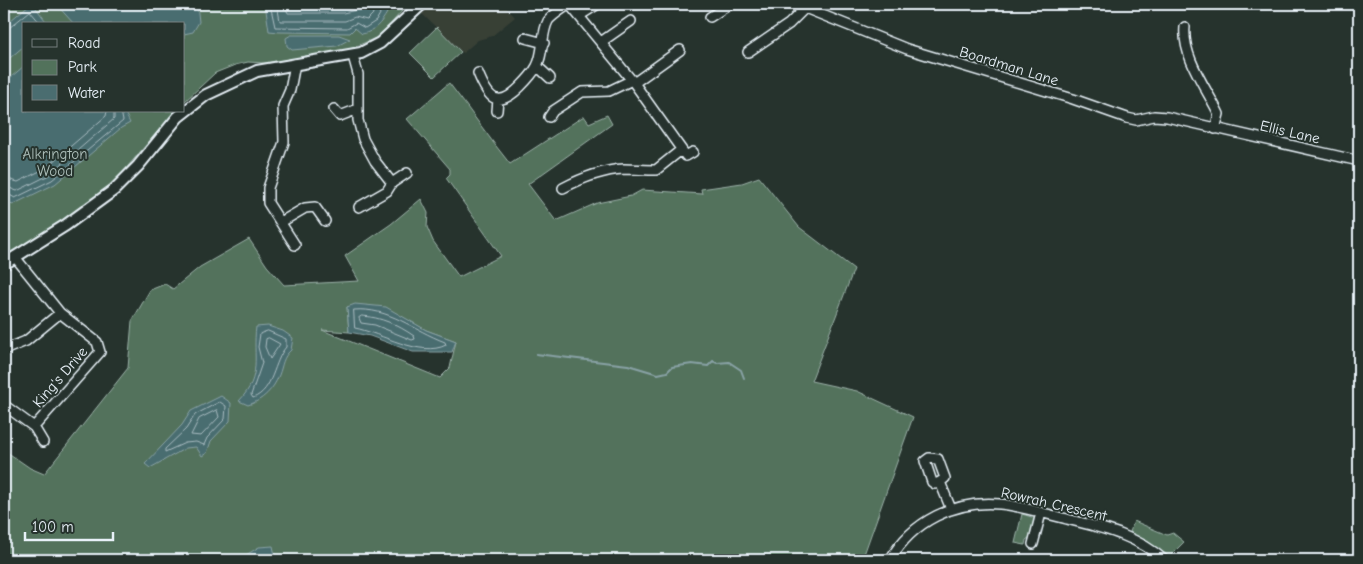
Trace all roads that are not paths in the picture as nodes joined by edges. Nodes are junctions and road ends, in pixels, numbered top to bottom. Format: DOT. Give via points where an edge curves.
graph roads {
  1 [pos="422,4"];
  2 [pos="569,4"];
  3 [pos="598,4"];
  4 [pos="730,4"];
  5 [pos="802,6"];
  6 [pos="579,16"];
  7 [pos="710,17"];
  8 [pos="630,20"];
  9 [pos="1185,27"];
  10 [pos="525,38"];
  11 [pos="601,42"];
  12 [pos="544,43"];
  13 [pos="680,50"];
  14 [pos="748,52"];
  15 [pos="353,56"];
  16 [pos="295,64"];
  17 [pos="537,66"];
  18 [pos="478,73"];
  19 [pos="550,78"];
  20 [pos="633,81"];
  21 [pos="498,100"];
  22 [pos="334,109"];
  23 [pos="358,109"];
  24 [pos="496,111"];
  25 [pos="184,112"];
  26 [pos="185,112"];
  27 [pos="549,117"];
  28 [pos="1215,129"];
  29 [pos="1359,161"];
  30 [pos="407,173"];
  31 [pos="392,183"];
  32 [pos="567,189"];
  33 [pos="359,207"];
  34 [pos="325,221"];
  35 [pos="280,222"];
  36 [pos="295,245"];
  37 [pos="15,257"];
  38 [pos="4,264"];
  39 [pos="60,312"];
  40 [pos="4,350"];
  41 [pos="4,405"];
  42 [pos="34,427"];
  43 [pos="43,442"];
  44 [pos="940,482"];
  45 [pos="951,509"];
  46 [pos="1041,513"];
  47 [pos="1033,544"];
  48 [pos="890,560"];
  49 [pos="1164,560"];
  1 -- 15 [label="main road" via="380,43"];
  2 -- 6 [label="street"];
  2 -- 12 [label="street" via="548,21"];
  3 -- 6 [label="street"];
  4 -- 7 [label="street"];
  5 -- 14 [label="street" via="789,24"];
  5 -- 28 [label="street, Boardman Lane" via="907,49 1127,118 1136,120 1161,116"];
  6 -- 11 [label="street"];
  8 -- 11 [label="street"];
  9 -- 28 [label="street" via="1195,68 1219,114"];
  10 -- 12 [label="street"];
  11 -- 20 [label="street"];
  12 -- 17 [label="street"];
  13 -- 20 [label="street"];
  15 -- 16 [label="main road"];
  15 -- 23 [label="street" via="358,74"];
  16 -- 26 [label="main road" via="257,71 206,95"];
  16 -- 35 [label="street" via="290,90 282,106 284,142 268,188 268,203"];
  17 -- 19 [label="street"];
  17 -- 21 [label="street" via="508,98"];
  18 -- 21 [label="street" via="485,91"];
  20 -- 27 [label="street" via="609,91 582,92 553,110"];
  20 -- 32 [label="street" via="686,153 656,170 611,171 593,175"];
  21 -- 24 [label="street"];
  22 -- 23 [label="street" via="340,116"];
  23 -- 31 [label="street" via="365,146"];
  25 -- 37 [label="main road" via="114,190"];
  28 -- 29 [label="street, Ellis Lane"];
  30 -- 31 [label="street"];
  31 -- 33 [label="street" via="387,190"];
  34 -- 35 [label="street" via="315,207 305,208"];
  35 -- 36 [label="street"];
  37 -- 38 [label="main road"];
  37 -- 39 [label="street, King's Drive"];
  39 -- 40 [label="street" via="26,341"];
  39 -- 42 [label="street, King's Drive" via="96,342 100,352"];
  41 -- 42 [label="street"];
  42 -- 43 [label="street"];
  44 -- 45 [label="street"];
  45 -- 46 [label="street, Rowrah Crescent" via="988,503"];
  45 -- 48 [label="street, Rowrah Crescent" via="933,517 910,534"];
  46 -- 47 [label="street"];
  46 -- 49 [label="street, Rowrah Crescent" via="1129,536"];
}
